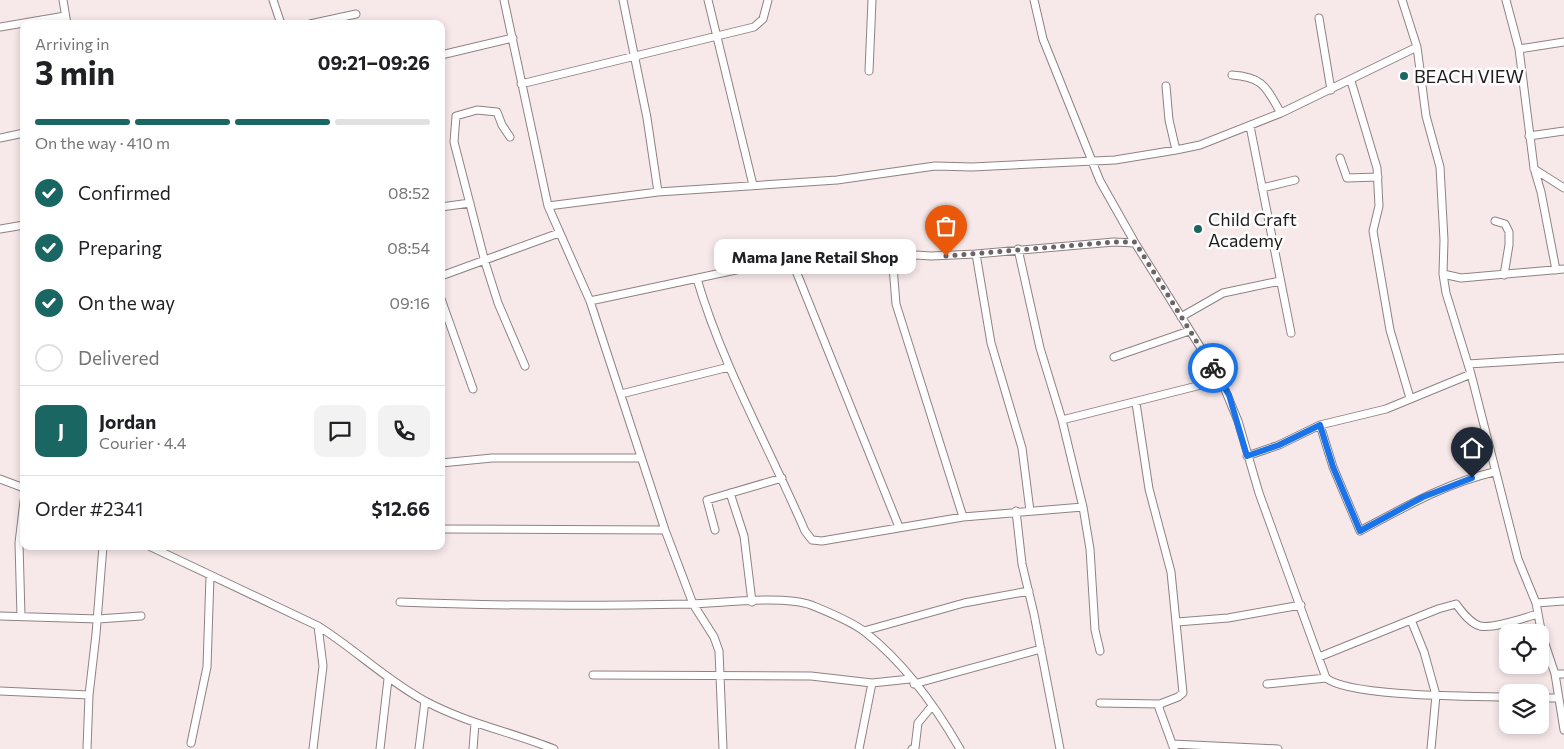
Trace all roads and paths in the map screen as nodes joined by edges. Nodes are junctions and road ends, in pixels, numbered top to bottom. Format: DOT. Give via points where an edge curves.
graph roads {
  1 [pos="63,0"];
  2 [pos="273,0"];
  3 [pos="504,0"];
  4 [pos="623,0"];
  5 [pos="708,0"];
  6 [pos="768,0"];
  7 [pos="872,0"];
  8 [pos="1034,0"];
  9 [pos="1402,0"];
  10 [pos="1506,0"];
  11 [pos="356,14"];
  12 [pos="65,16"];
  13 [pos="1319,18"];
  14 [pos="43,20"];
  15 [pos="66,20"];
  16 [pos="280,20"];
  17 [pos="328,20"];
  18 [pos="20,24"];
  19 [pos="0,28"];
  20 [pos="716,36"];
  21 [pos="513,38"];
  22 [pos="1564,42"];
  23 [pos="1417,47"];
  24 [pos="1519,49"];
  25 [pos="445,53"];
  26 [pos="634,56"];
  27 [pos="868,71"];
  28 [pos="1232,75"];
  29 [pos="1351,81"];
  30 [pos="521,84"];
  31 [pos="1166,86"];
  32 [pos="1331,90"];
  33 [pos="1280,113"];
  34 [pos="1250,126"];
  35 [pos="1564,131"];
  36 [pos="20,134"];
  37 [pos="1529,136"];
  38 [pos="510,137"];
  39 [pos="0,138"];
  40 [pos="1176,150"];
  41 [pos="1340,158"];
  42 [pos="1094,161"];
  43 [pos="1534,168"];
  44 [pos="1378,177"];
  45 [pos="1294,180"];
  46 [pos="753,184"];
  47 [pos="1262,188"];
  48 [pos="1564,188"];
  49 [pos="658,192"];
  50 [pos="470,203"];
  51 [pos="445,206"];
  52 [pos="548,206"];
  53 [pos="1495,220"];
  54 [pos="20,226"];
  55 [pos="0,229"];
  56 [pos="559,233"];
  57 [pos="1135,242"];
  58 [pos="1018,249"];
  59 [pos="892,254"];
  60 [pos="976,254"];
  61 [pos="792,261"];
  62 [pos="485,262"];
  63 [pos="1564,269"];
  64 [pos="1556,270"];
  65 [pos="1442,274"];
  66 [pos="445,275"];
  67 [pos="1504,275"];
  68 [pos="697,280"];
  69 [pos="1280,282"];
  70 [pos="590,301"];
  71 [pos="445,310"];
  72 [pos="1181,317"];
  73 [pos="1189,331"];
  74 [pos="1291,333"];
  75 [pos="1114,357"];
  76 [pos="1564,358"];
  77 [pos="1468,364"];
  78 [pos="525,366"];
  79 [pos="729,367"];
  80 [pos="1471,374"];
  81 [pos="1221,380"];
  82 [pos="473,389"];
  83 [pos="621,394"];
  84 [pos="1410,398"];
  85 [pos="1136,402"];
  86 [pos="1062,420"];
  87 [pos="1320,425"];
  88 [pos="1247,456"];
  89 [pos="641,458"];
  90 [pos="445,463"];
  91 [pos="1494,472"];
  92 [pos="782,478"];
  93 [pos="0,479"];
  94 [pos="20,486"];
  95 [pos="730,494"];
  96 [pos="1083,507"];
  97 [pos="1016,511"];
  98 [pos="1030,511"];
  99 [pos="963,517"];
  100 [pos="899,527"];
  101 [pos="445,529"];
  102 [pos="665,530"];
  103 [pos="715,530"];
  104 [pos="20,535"];
  105 [pos="104,550"];
  106 [pos="157,550"];
  107 [pos="210,576"];
  108 [pos="1029,590"];
  109 [pos="1564,601"];
  110 [pos="400,602"];
  111 [pos="752,602"];
  112 [pos="1536,603"];
  113 [pos="693,604"];
  114 [pos="1301,605"];
  115 [pos="1538,614"];
  116 [pos="0,616"];
  117 [pos="20,616"];
  118 [pos="141,616"];
  119 [pos="98,619"];
  120 [pos="1410,620"];
  121 [pos="1177,622"];
  122 [pos="318,626"];
  123 [pos="864,631"];
  124 [pos="1041,649"];
  125 [pos="1100,651"];
  126 [pos="1319,657"];
  127 [pos="1555,674"];
  128 [pos="1564,674"];
  129 [pos="592,675"];
  130 [pos="722,675"];
  131 [pos="1326,678"];
  132 [pos="388,679"];
  133 [pos="912,682"];
  134 [pos="872,683"];
  135 [pos="1266,684"];
  136 [pos="0,691"];
  137 [pos="88,695"];
  138 [pos="1436,695"];
  139 [pos="1499,697"];
  140 [pos="1549,698"];
  141 [pos="1558,698"];
  142 [pos="425,701"];
  143 [pos="1100,703"];
  144 [pos="1160,704"];
  145 [pos="932,706"];
  146 [pos="475,723"];
  147 [pos="1564,730"];
  148 [pos="191,743"];
  149 [pos="539,746"];
  150 [pos="1173,746"];
  151 [pos="87,749"];
  152 [pos="313,749"];
  153 [pos="380,749"];
  154 [pos="418,749"];
  155 [pos="473,749"];
  156 [pos="554,749"];
  157 [pos="723,749"];
  158 [pos="859,749"];
  159 [pos="912,749"];
  160 [pos="960,749"];
  161 [pos="1060,749"];
  162 [pos="1278,749"];
  163 [pos="1431,749"];
  1 -- 12 [label="street"];
  2 -- 16 [label="street"];
  3 -- 21 [label="street"];
  4 -- 26 [label="street"];
  5 -- 20 [label="street"];
  6 -- 20 [label="street" via="763,20 754,27"];
  7 -- 27 [label="street"];
  8 -- 42 [label="street" via="1043,39"];
  9 -- 23 [label="street"];
  10 -- 24 [label="street"];
  11 -- 17 [label="street"];
  12 -- 14 [label="street"];
  12 -- 15 [label="street"];
  13 -- 32 [label="street"];
  18 -- 19 [label="street"];
  20 -- 26 [label="street"];
  20 -- 46 [label="street"];
  21 -- 25 [label="street"];
  21 -- 30 [label="street"];
  22 -- 24 [label="street"];
  23 -- 29 [label="street"];
  23 -- 65 [label="street" via="1426,116 1440,167 1444,240"];
  24 -- 37 [label="street"];
  26 -- 30 [label="street"];
  26 -- 49 [label="street"];
  28 -- 33 [label="street" via="1257,80 1265,87"];
  29 -- 32 [label="street"];
  29 -- 44 [label="street"];
  30 -- 52 [label="street"];
  31 -- 40 [label="street"];
  32 -- 33 [label="street"];
  33 -- 34 [label="street"];
  34 -- 40 [label="street" via="1200,145"];
  34 -- 47 [label="street"];
  35 -- 37 [label="street"];
  36 -- 39 [label="street"];
  37 -- 43 [label="street"];
  38 -- 50 [label="street" via="497,112 477,110 456,116 454,142"];
  40 -- 42 [label="street"];
  41 -- 44 [label="street" via="1347,178"];
  42 -- 46 [label="street" via="935,166 837,180"];
  42 -- 57 [label="street" via="1100,181"];
  43 -- 48 [label="street"];
  43 -- 64 [label="street"];
  44 -- 84 [label="street" via="1379,206 1373,230 1390,330"];
  45 -- 47 [label="street"];
  46 -- 49 [label="street"];
  47 -- 69 [label="street"];
  49 -- 52 [label="street"];
  50 -- 51 [label="street"];
  50 -- 62 [label="street"];
  52 -- 56 [label="street"];
  53 -- 67 [label="street" via="1505,224 1509,232"];
  54 -- 55 [label="street"];
  56 -- 62 [label="street"];
  56 -- 70 [label="street"];
  57 -- 58 [label="street"];
  57 -- 72 [label="street"];
  58 -- 60 [label="street"];
  58 -- 86 [label="street" via="1040,348"];
  59 -- 60 [label="street"];
  59 -- 61 [label="street" via="852,254"];
  59 -- 99 [label="street" via="896,304"];
  60 -- 98 [label="street" via="991,343 1022,448"];
  61 -- 68 [label="street"];
  61 -- 100 [label="street"];
  62 -- 66 [label="street"];
  62 -- 78 [label="street" via="498,303"];
  63 -- 64 [label="street"];
  64 -- 67 [label="street"];
  65 -- 67 [label="street" via="1461,278"];
  65 -- 77 [label="street"];
  68 -- 70 [label="street"];
  68 -- 79 [label="street"];
  69 -- 72 [label="street" via="1224,293"];
  69 -- 74 [label="street"];
  70 -- 83 [label="street"];
  71 -- 82 [label="street"];
  72 -- 73 [label="street"];
  73 -- 75 [label="street"];
  73 -- 81 [label="street"];
  76 -- 77 [label="street"];
  77 -- 80 [label="street"];
  79 -- 83 [label="street"];
  79 -- 92 [label="street"];
  80 -- 84 [label="street"];
  80 -- 91 [label="street"];
  81 -- 85 [label="street"];
  81 -- 88 [label="street" via="1238,421"];
  83 -- 89 [label="street"];
  84 -- 87 [label="street" via="1386,409"];
  85 -- 86 [label="street"];
  85 -- 121 [label="street" via="1149,489 1171,572"];
  86 -- 96 [label="street"];
  87 -- 88 [label="street"];
  87 -- 91 [label="street" via="1333,467 1360,531 1423,497 1462,480"];
  88 -- 114 [label="street"];
  89 -- 90 [label="street" via="492,458"];
  89 -- 102 [label="street"];
  91 -- 112 [label="street" via="1518,559"];
  92 -- 95 [label="street"];
  92 -- 100 [label="street" via="812,540"];
  93 -- 94 [label="street"];
  95 -- 103 [label="street" via="707,500"];
  95 -- 111 [label="street" via="744,536"];
  96 -- 98 [label="street"];
  96 -- 125 [label="street" via="1090,549 1095,630"];
  97 -- 98 [label="street"];
  97 -- 99 [label="street"];
  97 -- 108 [label="street" via="1022,564"];
  99 -- 100 [label="street"];
  101 -- 102 [label="street"];
  102 -- 113 [label="street"];
  104 -- 117 [label="street"];
  105 -- 119 [label="street"];
  106 -- 107 [label="street"];
  107 -- 122 [label="street"];
  107 -- 148 [label="street" via="208,667"];
  108 -- 123 [label="street"];
  108 -- 124 [label="street"];
  109 -- 112 [label="street"];
  110 -- 113 [label="street" via="498,606"];
  111 -- 113 [label="street"];
  111 -- 123 [label="street" via="809,604"];
  112 -- 115 [label="street"];
  113 -- 130 [label="street" via="714,637"];
  114 -- 121 [label="street" via="1228,618"];
  114 -- 126 [label="street"];
  115 -- 120 [label="street" via="1479,626 1456,604"];
  115 -- 127 [label="street"];
  116 -- 117 [label="street"];
  117 -- 119 [label="street"];
  118 -- 119 [label="street"];
  119 -- 137 [label="street"];
  120 -- 126 [label="street"];
  120 -- 138 [label="street" via="1424,652"];
  121 -- 144 [label="street" via="1183,693"];
  122 -- 132 [label="street"];
  122 -- 152 [label="street" via="323,666"];
  123 -- 133 [label="street" via="898,662"];
  124 -- 133 [label="street"];
  124 -- 161 [label="street"];
  126 -- 131 [label="street"];
  127 -- 128 [label="street"];
  127 -- 141 [label="street"];
  129 -- 130 [label="street"];
  130 -- 134 [label="street" via="811,676"];
  130 -- 157 [label="street"];
  131 -- 135 [label="street"];
  131 -- 138 [label="street" via="1332,683 1370,691"];
  132 -- 142 [label="street"];
  132 -- 153 [label="street"];
  133 -- 134 [label="street"];
  133 -- 145 [label="street"];
  134 -- 158 [label="street"];
  136 -- 137 [label="street"];
  137 -- 151 [label="street"];
  138 -- 139 [label="street"];
  138 -- 163 [label="street"];
  140 -- 141 [label="street"];
  141 -- 147 [label="street"];
  142 -- 146 [label="street"];
  142 -- 154 [label="street"];
  143 -- 144 [label="street"];
  144 -- 150 [label="street"];
  145 -- 159 [label="street" via="918,724 915,748"];
  145 -- 160 [label="street"];
  146 -- 149 [label="street"];
  146 -- 155 [label="street"];
  149 -- 156 [label="street"];
  150 -- 162 [label="street"];
}
